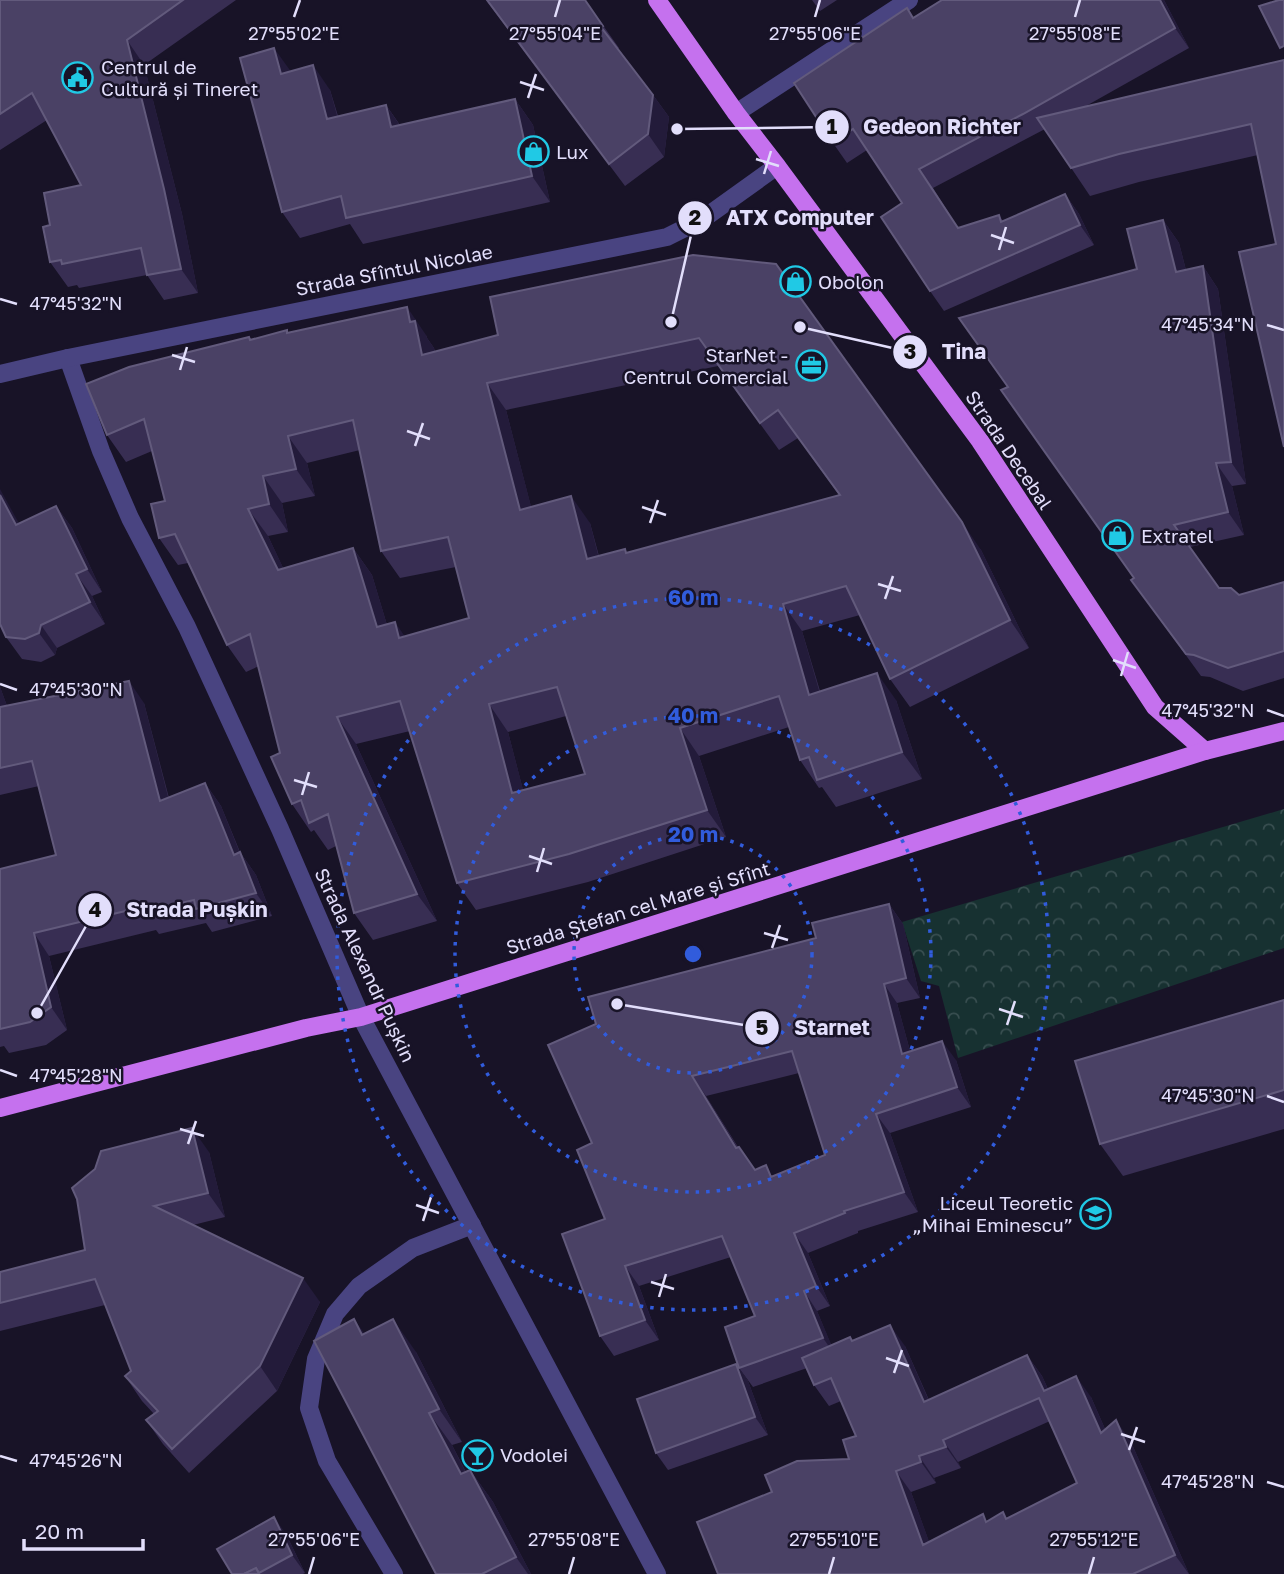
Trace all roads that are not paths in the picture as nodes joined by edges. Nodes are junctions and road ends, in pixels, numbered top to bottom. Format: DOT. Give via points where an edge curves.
graph roads {
  1 [pos="657,0"];
  2 [pos="909,0"];
  3 [pos="736,113"];
  4 [pos="777,166"];
  5 [pos="68,358"];
  6 [pos="0,374"];
  7 [pos="1284,731"];
  8 [pos="1205,751"];
  9 [pos="361,1017"];
  10 [pos="0,1108"];
  11 [pos="472,1225"];
  12 [pos="394,1574"];
  13 [pos="657,1574"];
  1 -- 3 [label="main road, Strada Decebal"];
  2 -- 3 [label="street"];
  3 -- 4 [label="main road, Strada Decebal"];
  4 -- 5 [label="street, Strada Sfîntul Nicolae" via="703,219 667,237"];
  4 -- 8 [label="main road, Strada Decebal" via="980,441 1155,707"];
  5 -- 6 [label="street, Strada Sfîntul Nicolae"];
  5 -- 9 [label="street, Strada Alexandr Pușkin" via="130,518 187,627"];
  7 -- 8 [label="main road, Strada Ștefan cel Mare și Sfînt"];
  8 -- 9 [label="main road, Strada Ștefan cel Mare și Sfînt"];
  9 -- 10 [label="main road, Strada Ștefan cel Mare și Sfînt"];
  9 -- 11 [label="street, Strada Alexandr Pușkin"];
  11 -- 12 [label="street" via="414,1248 359,1286 335,1314 316,1359 309,1408 327,1461"];
  11 -- 13 [label="street, Strada Alexandr Pușkin"];
}
